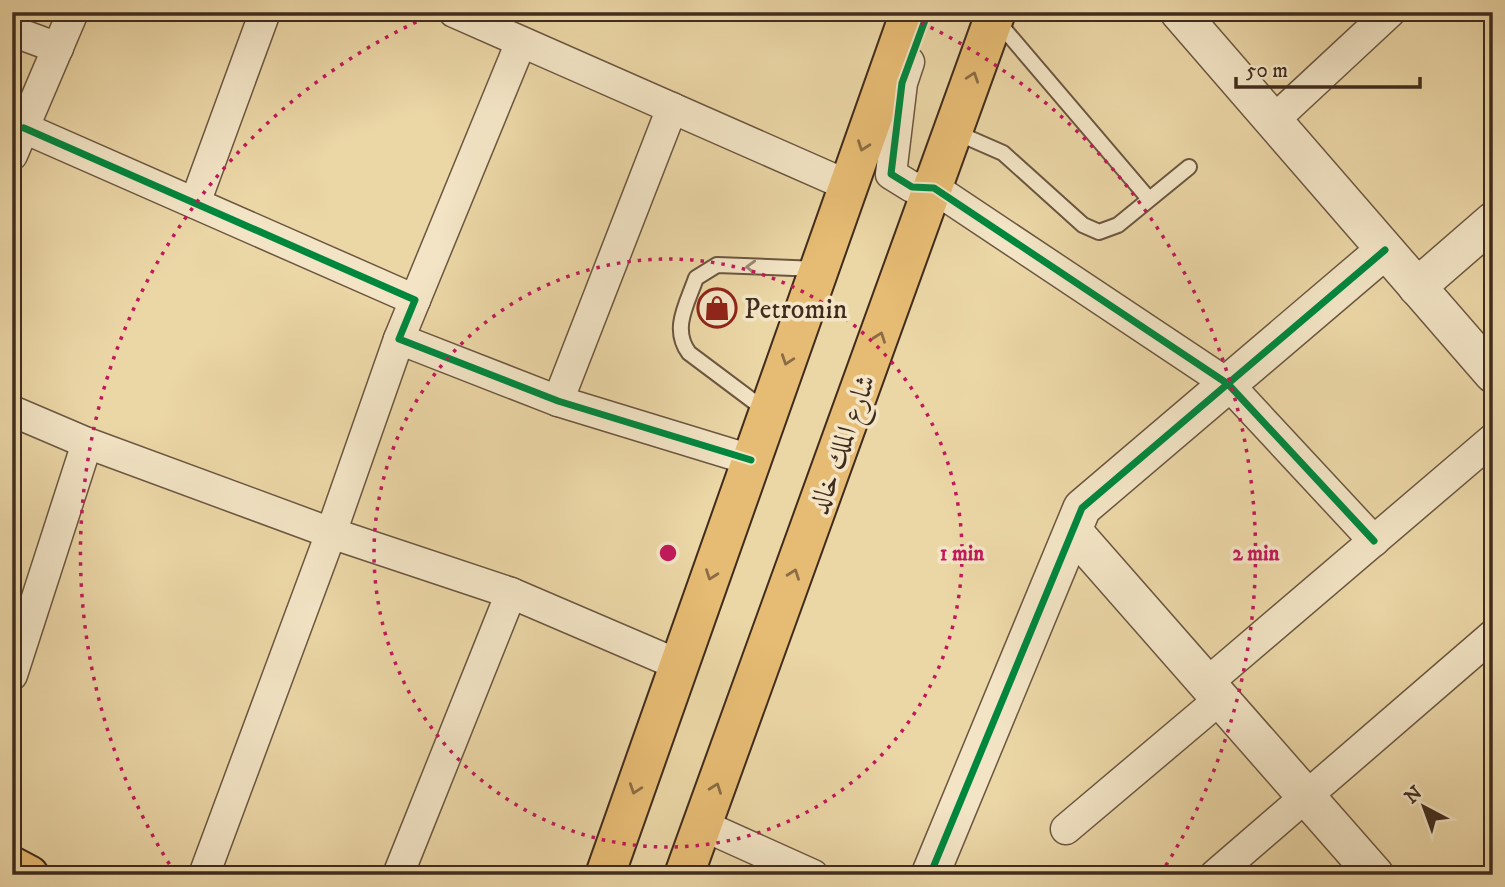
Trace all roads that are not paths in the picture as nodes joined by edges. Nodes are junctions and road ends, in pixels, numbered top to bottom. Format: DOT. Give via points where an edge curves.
graph roads {
  1 [pos="73,12"];
  2 [pos="265,12"];
  3 [pos="454,12"];
  4 [pos="910,12"];
  5 [pos="928,12"];
  6 [pos="1390,12"];
  7 [pos="995,15"];
  8 [pos="1191,18"];
  9 [pos="12,31"];
  10 [pos="521,42"];
  11 [pos="58,48"];
  12 [pos="672,108"];
  13 [pos="1275,119"];
  14 [pos="24,128"];
  15 [pos="954,132"];
  16 [pos="12,155"];
  17 [pos="1189,167"];
  18 [pos="849,186"];
  19 [pos="934,188"];
  20 [pos="1149,200"];
  21 [pos="195,203"];
  22 [pos="1493,221"];
  23 [pos="1385,250"];
  24 [pos="819,269"];
  25 [pos="1417,287"];
  26 [pos="415,300"];
  27 [pos="399,339"];
  28 [pos="1493,374"];
  29 [pos="1228,384"];
  30 [pos="558,401"];
  31 [pos="12,411"];
  32 [pos="768,412"];
  33 [pos="1493,439"];
  34 [pos="87,443"];
  35 [pos="751,460"];
  36 [pos="1073,531"];
  37 [pos="331,533"];
  38 [pos="1374,541"];
  39 [pos="511,593"];
  40 [pos="1493,635"];
  41 [pos="679,665"];
  42 [pos="12,675"];
  43 [pos="1213,691"];
  44 [pos="1305,795"];
  45 [pos="702,825"];
  46 [pos="1066,829"];
  47 [pos="12,866"];
  48 [pos="29,875"];
  49 [pos="204,875"];
  50 [pos="398,875"];
  51 [pos="605,875"];
  52 [pos="684,875"];
  53 [pos="813,875"];
  54 [pos="930,875"];
  55 [pos="1215,875"];
  56 [pos="1375,875"];
  1 -- 11 [label="street"];
  2 -- 21 [label="street"];
  3 -- 10 [label="street"];
  4 -- 18 [label="main road, one-way"];
  5 -- 19 [label="street" via="902,83 891,174 912,187"];
  6 -- 13 [label="street"];
  15 -- 7 [label="main road, شارع الملك خالد, one-way"];
  7 -- 20 [label="lane"];
  8 -- 13 [label="street"];
  9 -- 11 [label="street"];
  10 -- 12 [label="street"];
  10 -- 26 [label="street"];
  11 -- 14 [label="street"];
  12 -- 18 [label="street"];
  12 -- 30 [label="street"];
  13 -- 23 [label="street"];
  14 -- 16 [label="street"];
  14 -- 21 [label="street"];
  15 -- 19 [label="main road, شارع الملك خالد"];
  15 -- 20 [label="lane" via="1003,153 1083,225 1099,232 1118,225"];
  17 -- 20 [label="lane"];
  18 -- 24 [label="main road"];
  19 -- 29 [label="street"];
  45 -- 19 [label="main road, شارع الملك خالد, one-way"];
  21 -- 26 [label="street"];
  22 -- 25 [label="street"];
  23 -- 25 [label="street"];
  23 -- 29 [label="street"];
  24 -- 32 [label="main road, one-way"];
  24 -- 32 [label="lane, one-way" via="717,265 696,278 678,330 682,343"];
  25 -- 28 [label="street"];
  26 -- 27 [label="street"];
  27 -- 30 [label="street"];
  27 -- 37 [label="street"];
  29 -- 36 [label="street" via="1082,508"];
  29 -- 38 [label="street"];
  30 -- 35 [label="street"];
  31 -- 34 [label="street"];
  32 -- 35 [label="main road"];
  33 -- 38 [label="street"];
  34 -- 37 [label="street"];
  34 -- 42 [label="street"];
  35 -- 41 [label="main road, one-way"];
  36 -- 43 [label="street"];
  36 -- 54 [label="street"];
  37 -- 39 [label="street"];
  37 -- 49 [label="street"];
  38 -- 43 [label="street"];
  39 -- 41 [label="street"];
  39 -- 50 [label="street"];
  40 -- 44 [label="street"];
  41 -- 51 [label="main road, one-way"];
  43 -- 44 [label="street"];
  43 -- 46 [label="street"];
  44 -- 55 [label="street"];
  44 -- 56 [label="street"];
  45 -- 52 [label="main road, شارع الملك خالد"];
  45 -- 53 [label="street"];
  47 -- 48 [label="main road"];
}
